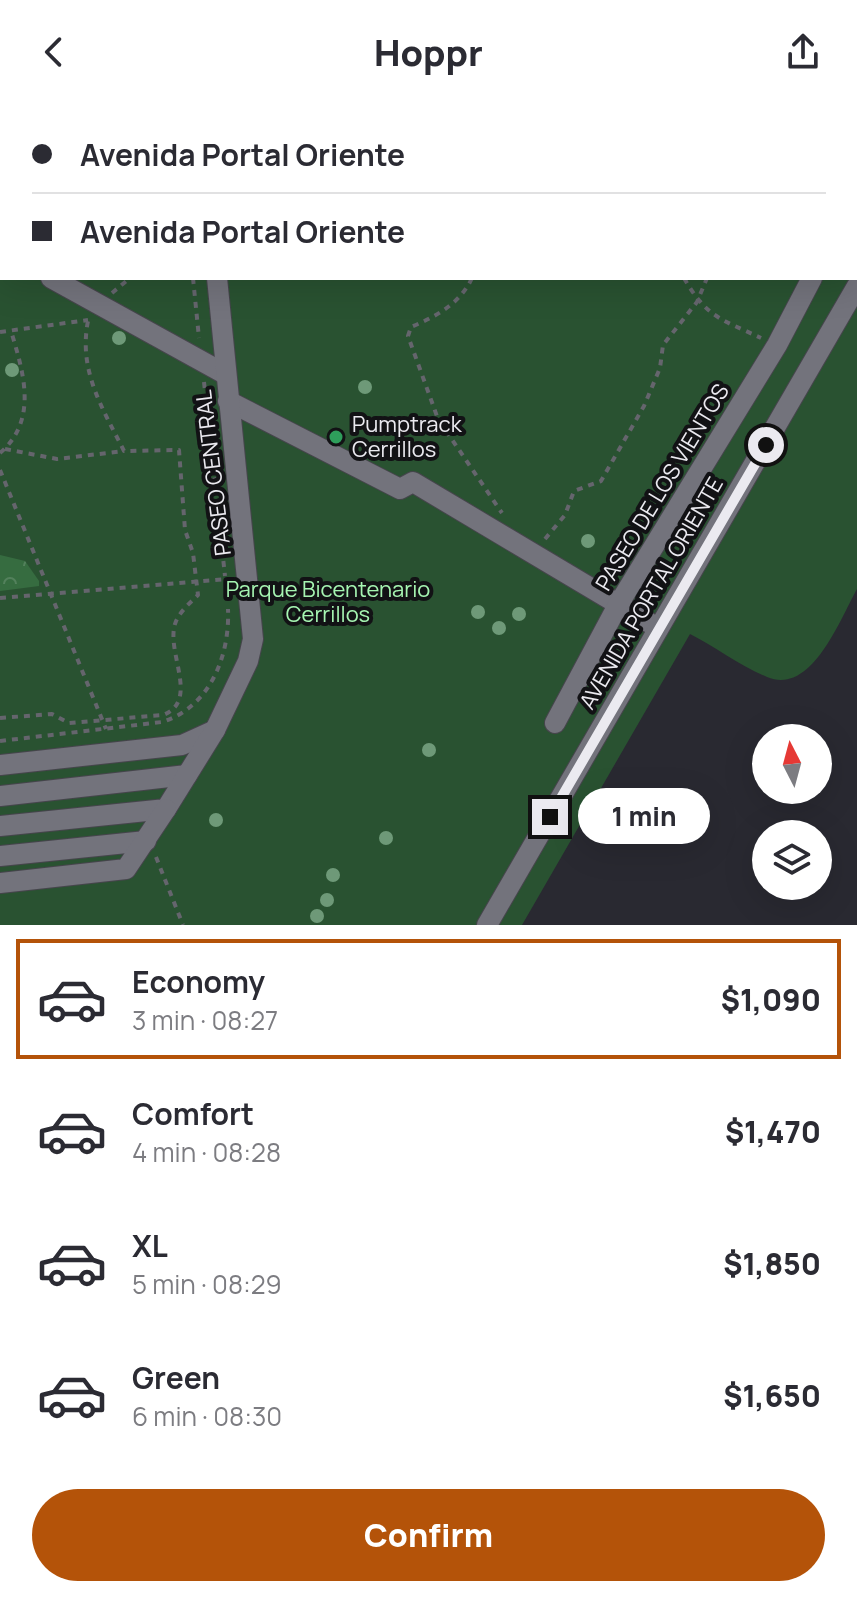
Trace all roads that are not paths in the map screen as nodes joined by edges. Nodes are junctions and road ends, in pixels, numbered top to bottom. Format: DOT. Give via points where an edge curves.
graph roads {
  1 [pos="55,280"];
  2 [pos="217,280"];
  3 [pos="811,280"];
  4 [pos="857,286"];
  5 [pos="225,374"];
  6 [pos="228,401"];
  7 [pos="618,605"];
  8 [pos="658,628"];
  9 [pos="555,723"];
  10 [pos="215,730"];
  11 [pos="0,765"];
  12 [pos="187,775"];
  13 [pos="0,796"];
  14 [pos="166,809"];
  15 [pos="0,826"];
  16 [pos="146,841"];
  17 [pos="0,856"];
  18 [pos="0,883"];
  19 [pos="487,925"];
  1 -- 5 [label="street"];
  2 -- 5 [label="street, PASEO CENTRAL"];
  3 -- 7 [label="street, PASEO DE LOS VIENTOS"];
  4 -- 8 [label="street, AVENIDA PORTAL ORIENTE"];
  5 -- 6 [label="street, PASEO CENTRAL"];
  6 -- 7 [label="street" via="400,489 413,482"];
  6 -- 10 [label="street, PASEO CENTRAL" via="249,577 252,650"];
  7 -- 8 [label="street"];
  7 -- 9 [label="street, PASEO DE LOS VIENTOS"];
  8 -- 19 [label="street, AVENIDA PORTAL ORIENTE"];
  10 -- 11 [label="street" via="182,745"];
  10 -- 12 [label="street, PASEO CENTRAL"];
  12 -- 13 [label="street"];
  12 -- 14 [label="street, PASEO CENTRAL"];
  14 -- 15 [label="street"];
  14 -- 16 [label="street, PASEO CENTRAL"];
  16 -- 17 [label="street"];
  16 -- 18 [label="street, PASEO CENTRAL" via="130,867 119,872"];
}
